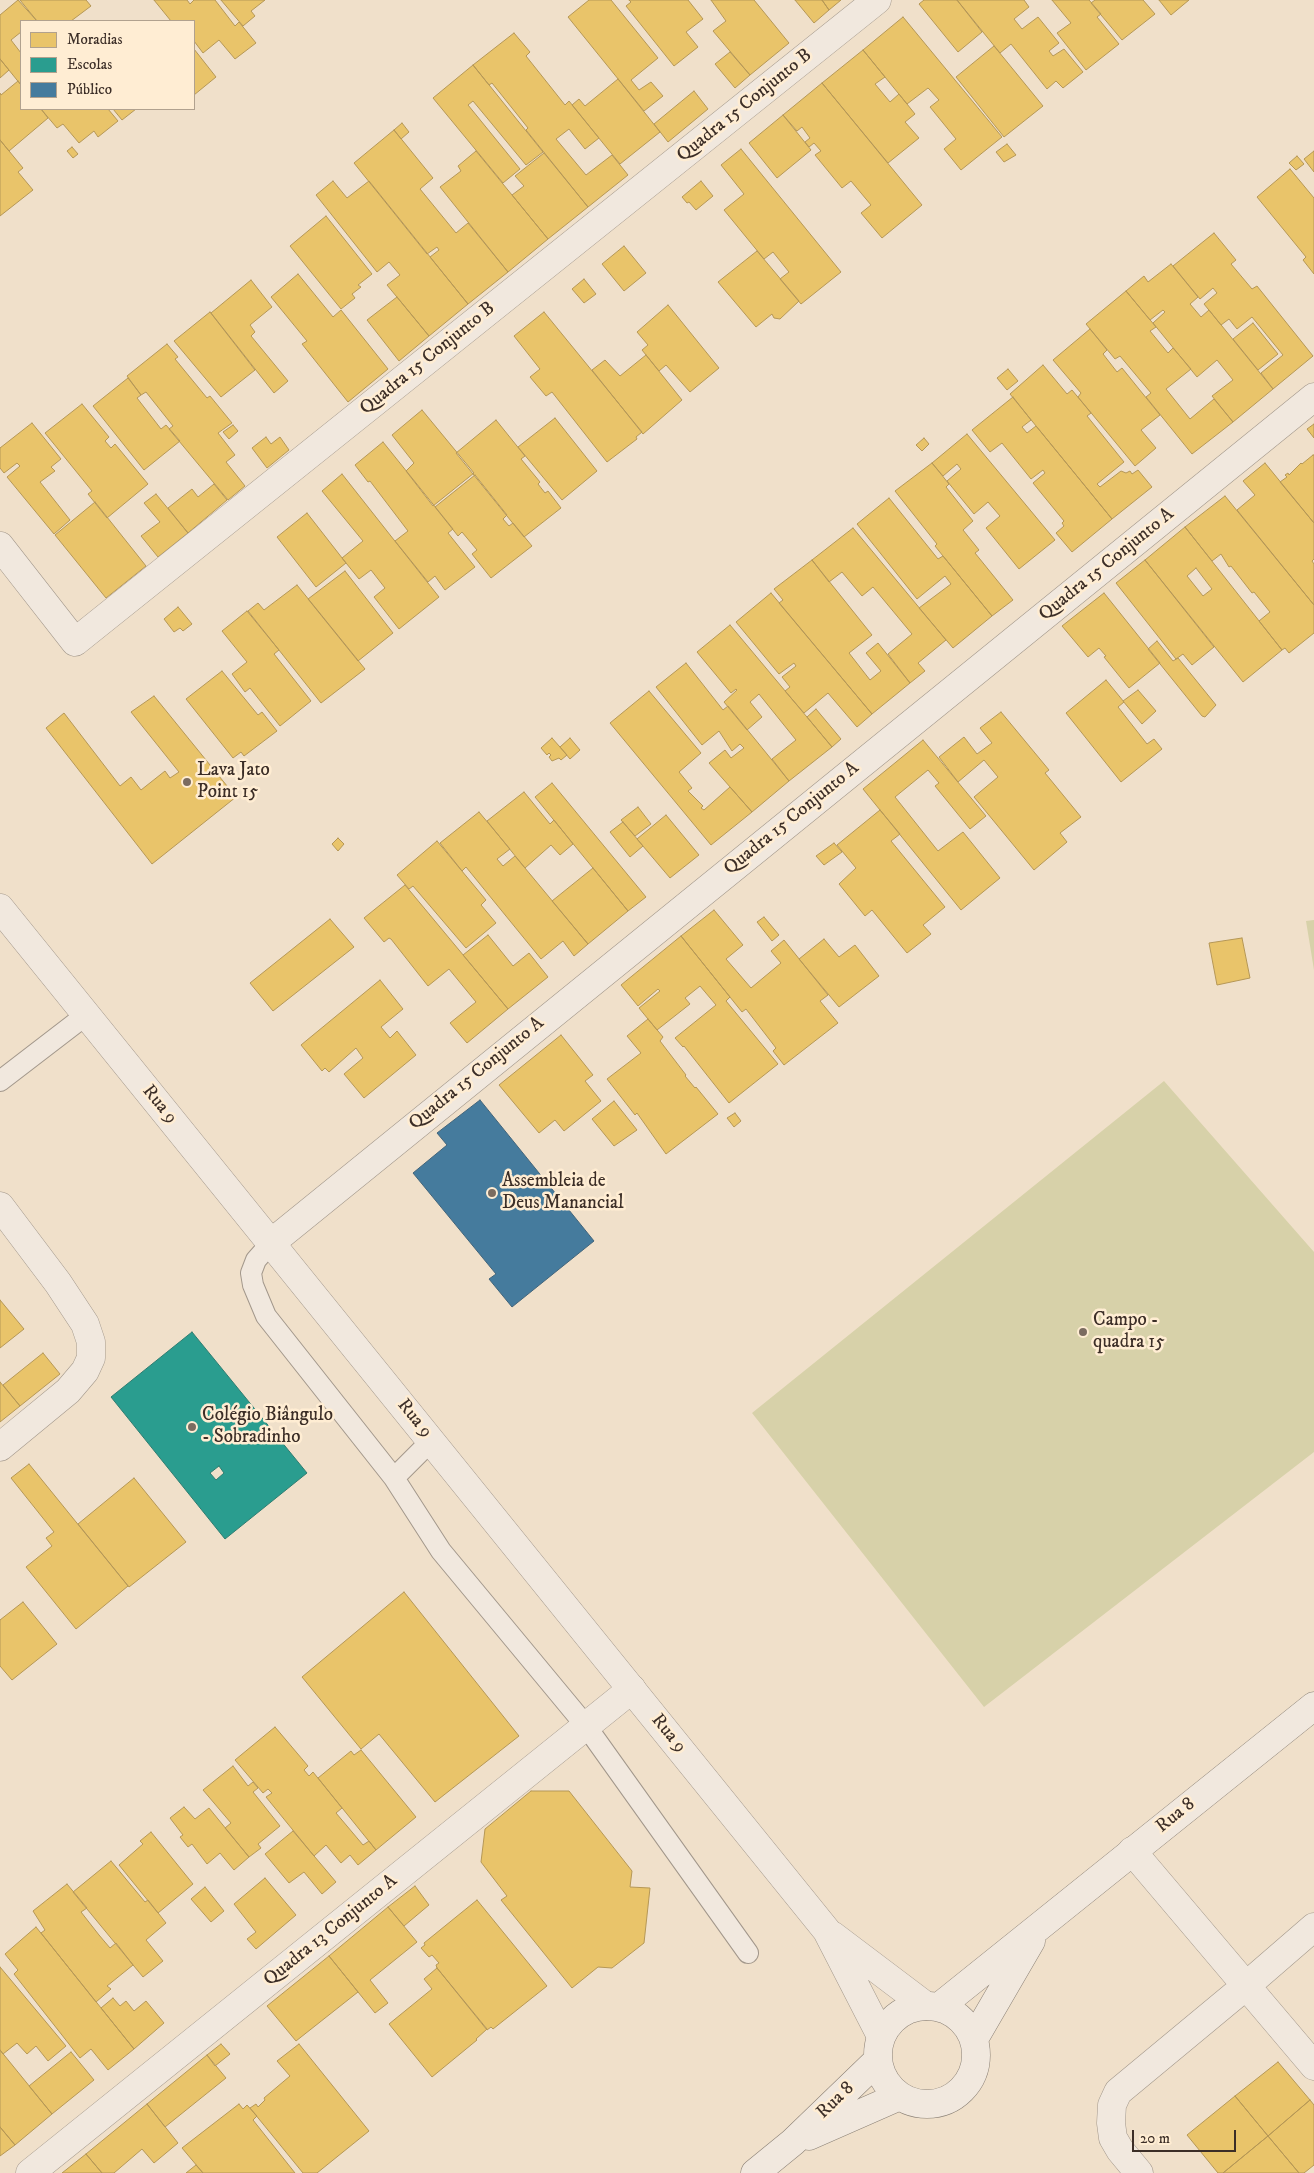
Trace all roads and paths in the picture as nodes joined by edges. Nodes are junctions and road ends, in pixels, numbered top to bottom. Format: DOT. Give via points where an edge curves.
graph roads {
  1 [pos="877,0"];
  2 [pos="1314,396"];
  3 [pos="0,546"];
  4 [pos="0,908"];
  5 [pos="86,1015"];
  6 [pos="0,1081"];
  7 [pos="0,1206"];
  8 [pos="271,1243"];
  9 [pos="431,1441"];
  10 [pos="0,1447"];
  11 [pos="394,1478"];
  12 [pos="632,1689"];
  13 [pos="1314,1706"];
  14 [pos="586,1726"];
  15 [pos="1132,1851"];
  16 [pos="1039,1926"];
  17 [pos="1314,1927"];
  18 [pos="827,1931"];
  19 [pos="748,1953"];
  20 [pos="1247,1985"];
  21 [pos="933,2006"];
  22 [pos="974,2039"];
  23 [pos="880,2048"];
  24 [pos="1314,2066"];
  25 [pos="900,2096"];
  26 [pos="794,2142"];
  27 [pos="30,2173"];
  28 [pos="755,2173"];
  29 [pos="1139,2173"];
  1 -- 3 [label="street, Quadra 15 Conjunto B" via="75,642"];
  2 -- 8 [label="street, Quadra 15 Conjunto A"];
  4 -- 5 [label="street, Rua 9"];
  5 -- 6 [label="lane"];
  5 -- 8 [label="street, Rua 9"];
  7 -- 10 [label="street" via="85,1324 91,1342 91,1358 85,1371 68,1391"];
  8 -- 9 [label="street, Rua 9"];
  8 -- 11 [label="lane" via="256,1260 251,1273 266,1316"];
  9 -- 11 [label="lane"];
  9 -- 12 [label="street, Rua 9"];
  11 -- 14 [label="lane" via="441,1551"];
  12 -- 14 [label="street, Quadra 13 Conjunto A"];
  12 -- 18 [label="street, Rua 9"];
  13 -- 15 [label="street, Rua 8"];
  14 -- 19 [label="lane"];
  14 -- 27 [label="street, Quadra 13 Conjunto A"];
  15 -- 16 [label="street, Rua 8"];
  15 -- 20 [label="street"];
  16 -- 21 [label="street, Rua 8"];
  16 -- 22 [label="street, Rua 8"];
  17 -- 20 [label="street"];
  18 -- 21 [label="street"];
  18 -- 23 [label="street"];
  20 -- 24 [label="street"];
  20 -- 29 [label="street" via="1118,2092 1112,2105 1113,2138"];
  21 -- 22 [label="street" via="954,2014"];
  21 -- 23 [label="street" via="912,2008 899,2014 889,2024"];
  22 -- 25 [label="street" via="976,2064 971,2077 953,2097 926,2104"];
  23 -- 25 [label="street" via="886,2080"];
  23 -- 26 [label="street, Rua 8"];
  25 -- 26 [label="street, Rua 8"];
  26 -- 28 [label="street, Rua 8"];
}
